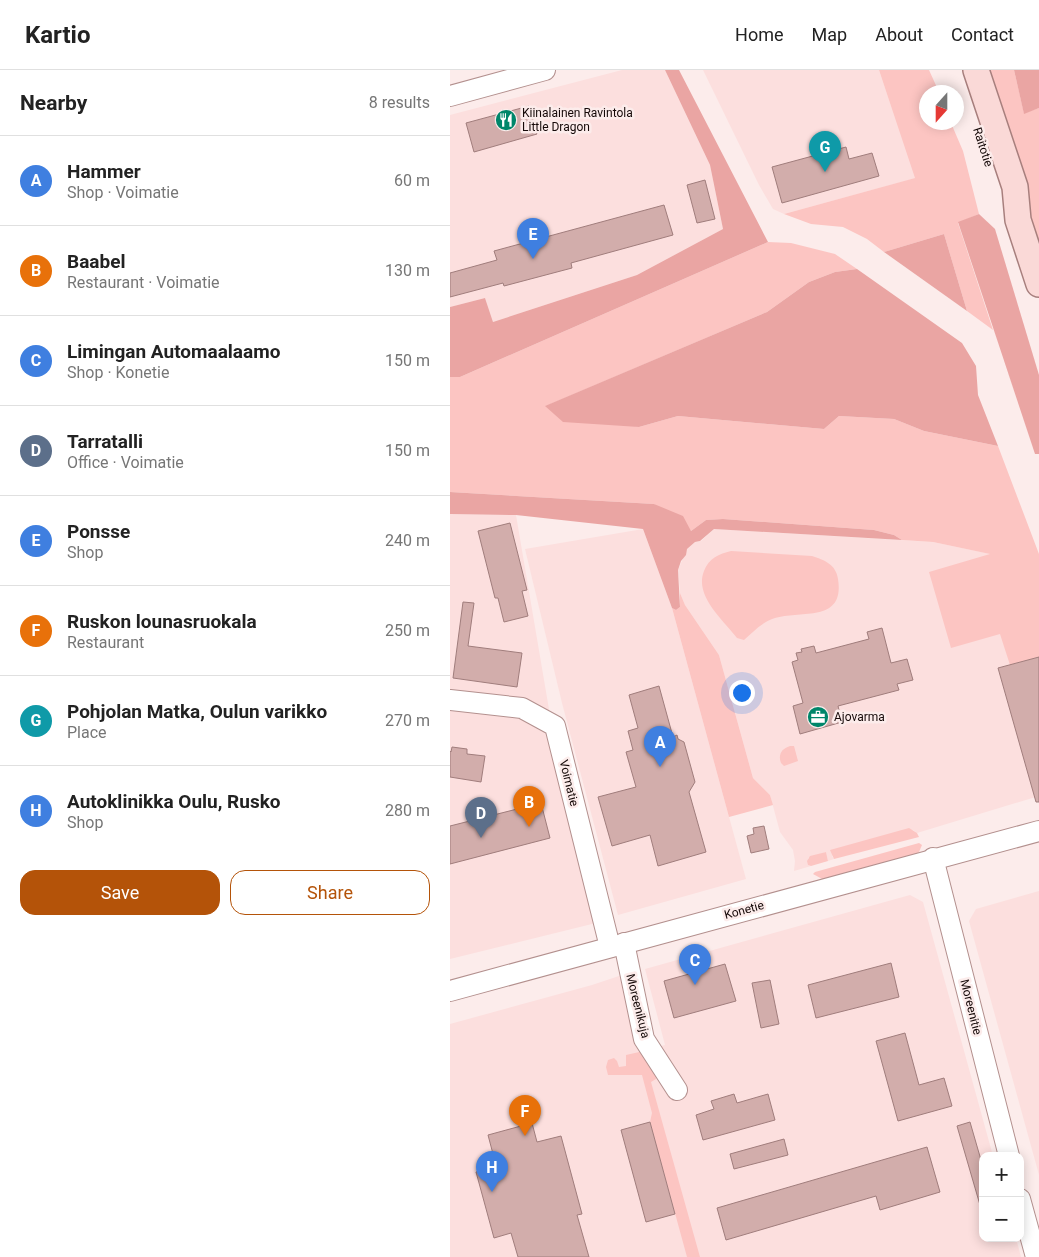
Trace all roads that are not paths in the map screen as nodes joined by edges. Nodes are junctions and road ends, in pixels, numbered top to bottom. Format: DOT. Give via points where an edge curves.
graph roads {
  1 [pos="545,70"];
  2 [pos="958,70"];
  3 [pos="976,70"];
  4 [pos="450,96"];
  5 [pos="1018,220"];
  6 [pos="1039,284"];
  7 [pos="450,700"];
  8 [pos="1039,830"];
  9 [pos="933,858"];
  10 [pos="617,945"];
  11 [pos="450,991"];
  12 [pos="678,1090"];
  13 [pos="1008,1152"];
  14 [pos="1024,1214"];
  15 [pos="1036,1257"];
  1 -- 4 [label="street"];
  2 -- 5 [label="main road, Raitotie" via="998,191"];
  3 -- 5 [label="main road, Raitotie" via="1015,187"];
  5 -- 6 [label="main road, Raitotie"];
  7 -- 10 [label="street, Voimatie" via="522,708 555,726"];
  8 -- 9 [label="street, Konetie"];
  9 -- 10 [label="street, Konetie"];
  9 -- 13 [label="street, Moreenitie"];
  10 -- 11 [label="street, Konetie"];
  10 -- 12 [label="street, Moreenikuja" via="644,1039"];
  14 -- 15 [label="street"];
}
